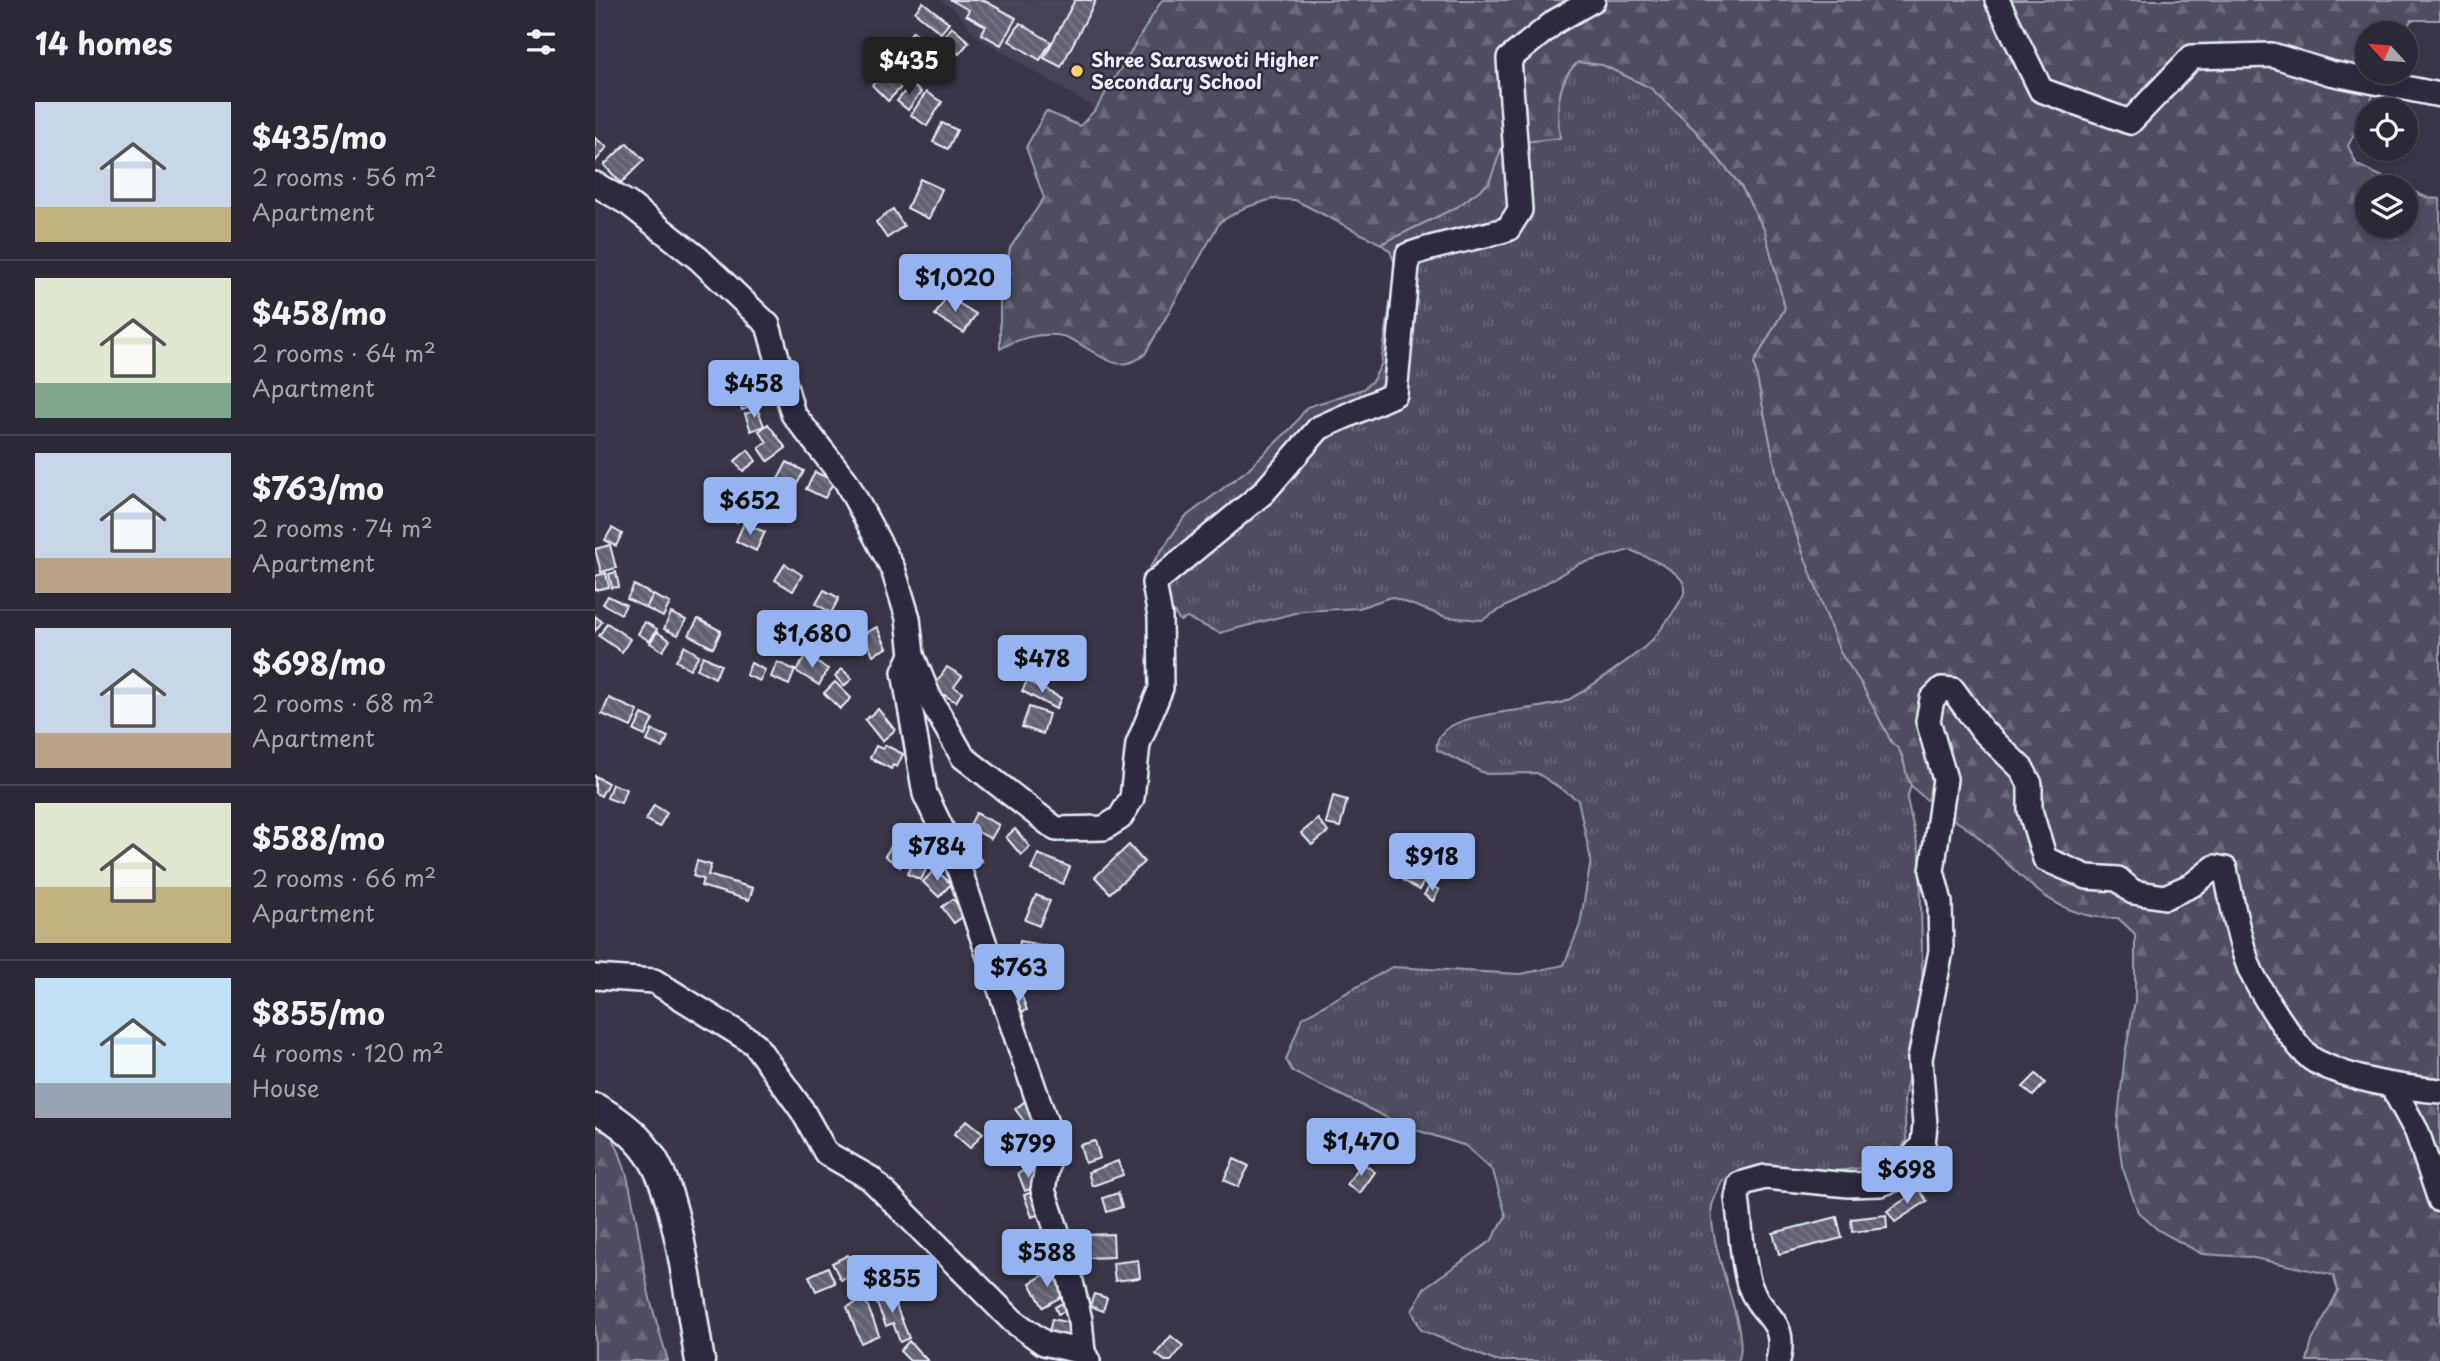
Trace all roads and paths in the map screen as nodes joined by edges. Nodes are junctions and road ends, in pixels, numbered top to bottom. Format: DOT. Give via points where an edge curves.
graph roads {
  1 [pos="1593,0"];
  2 [pos="1997,0"];
  3 [pos="2440,95"];
  4 [pos="595,184"];
  5 [pos="912,655"];
  6 [pos="595,976"];
  7 [pos="2392,1086"];
  8 [pos="2440,1091"];
  9 [pos="595,1108"];
  10 [pos="2440,1200"];
  11 [pos="1085,1357"];
  12 [pos="700,1361"];
  13 [pos="1778,1361"];
  1 -- 5 [label="street" via="1556,21 1509,59 1520,210 1508,229 1408,255 1395,394 1319,428 1263,493 1154,583 1160,617 1161,688 1138,744 1132,798 1120,818 1104,828 1056,829 963,757 929,697"];
  2 -- 3 [label="street" via="2041,90 2130,122 2192,57 2272,55 2330,73"];
  4 -- 5 [label="street" via="629,204 699,259 768,325 793,414 846,481 893,569 908,618"];
  5 -- 11 [label="street" via="904,673 925,794 955,857 1052,1141 1043,1190 1064,1252"];
  6 -- 11 [label="street" via="654,981 754,1043 826,1153 870,1178 1013,1321 1044,1343"];
  7 -- 8 [label="street"];
  7 -- 10 [label="street" via="2417,1132"];
  7 -- 13 [label="street" via="2312,1060 2283,1025 2248,965 2225,869 2215,867 2192,885 2165,897 2133,892 2118,879 2087,877 2045,859 2030,810 2030,784 2022,769 1982,730 1953,690 1942,690 1932,699 1928,721 1945,779 1932,871 1940,902 1941,951 1920,1059 1926,1125 1923,1144 1895,1179 1879,1184 1765,1177 1740,1184 1737,1198 1749,1283 1781,1335"];
  9 -- 12 [label="main road" via="627,1128 655,1162 671,1203"];
}
